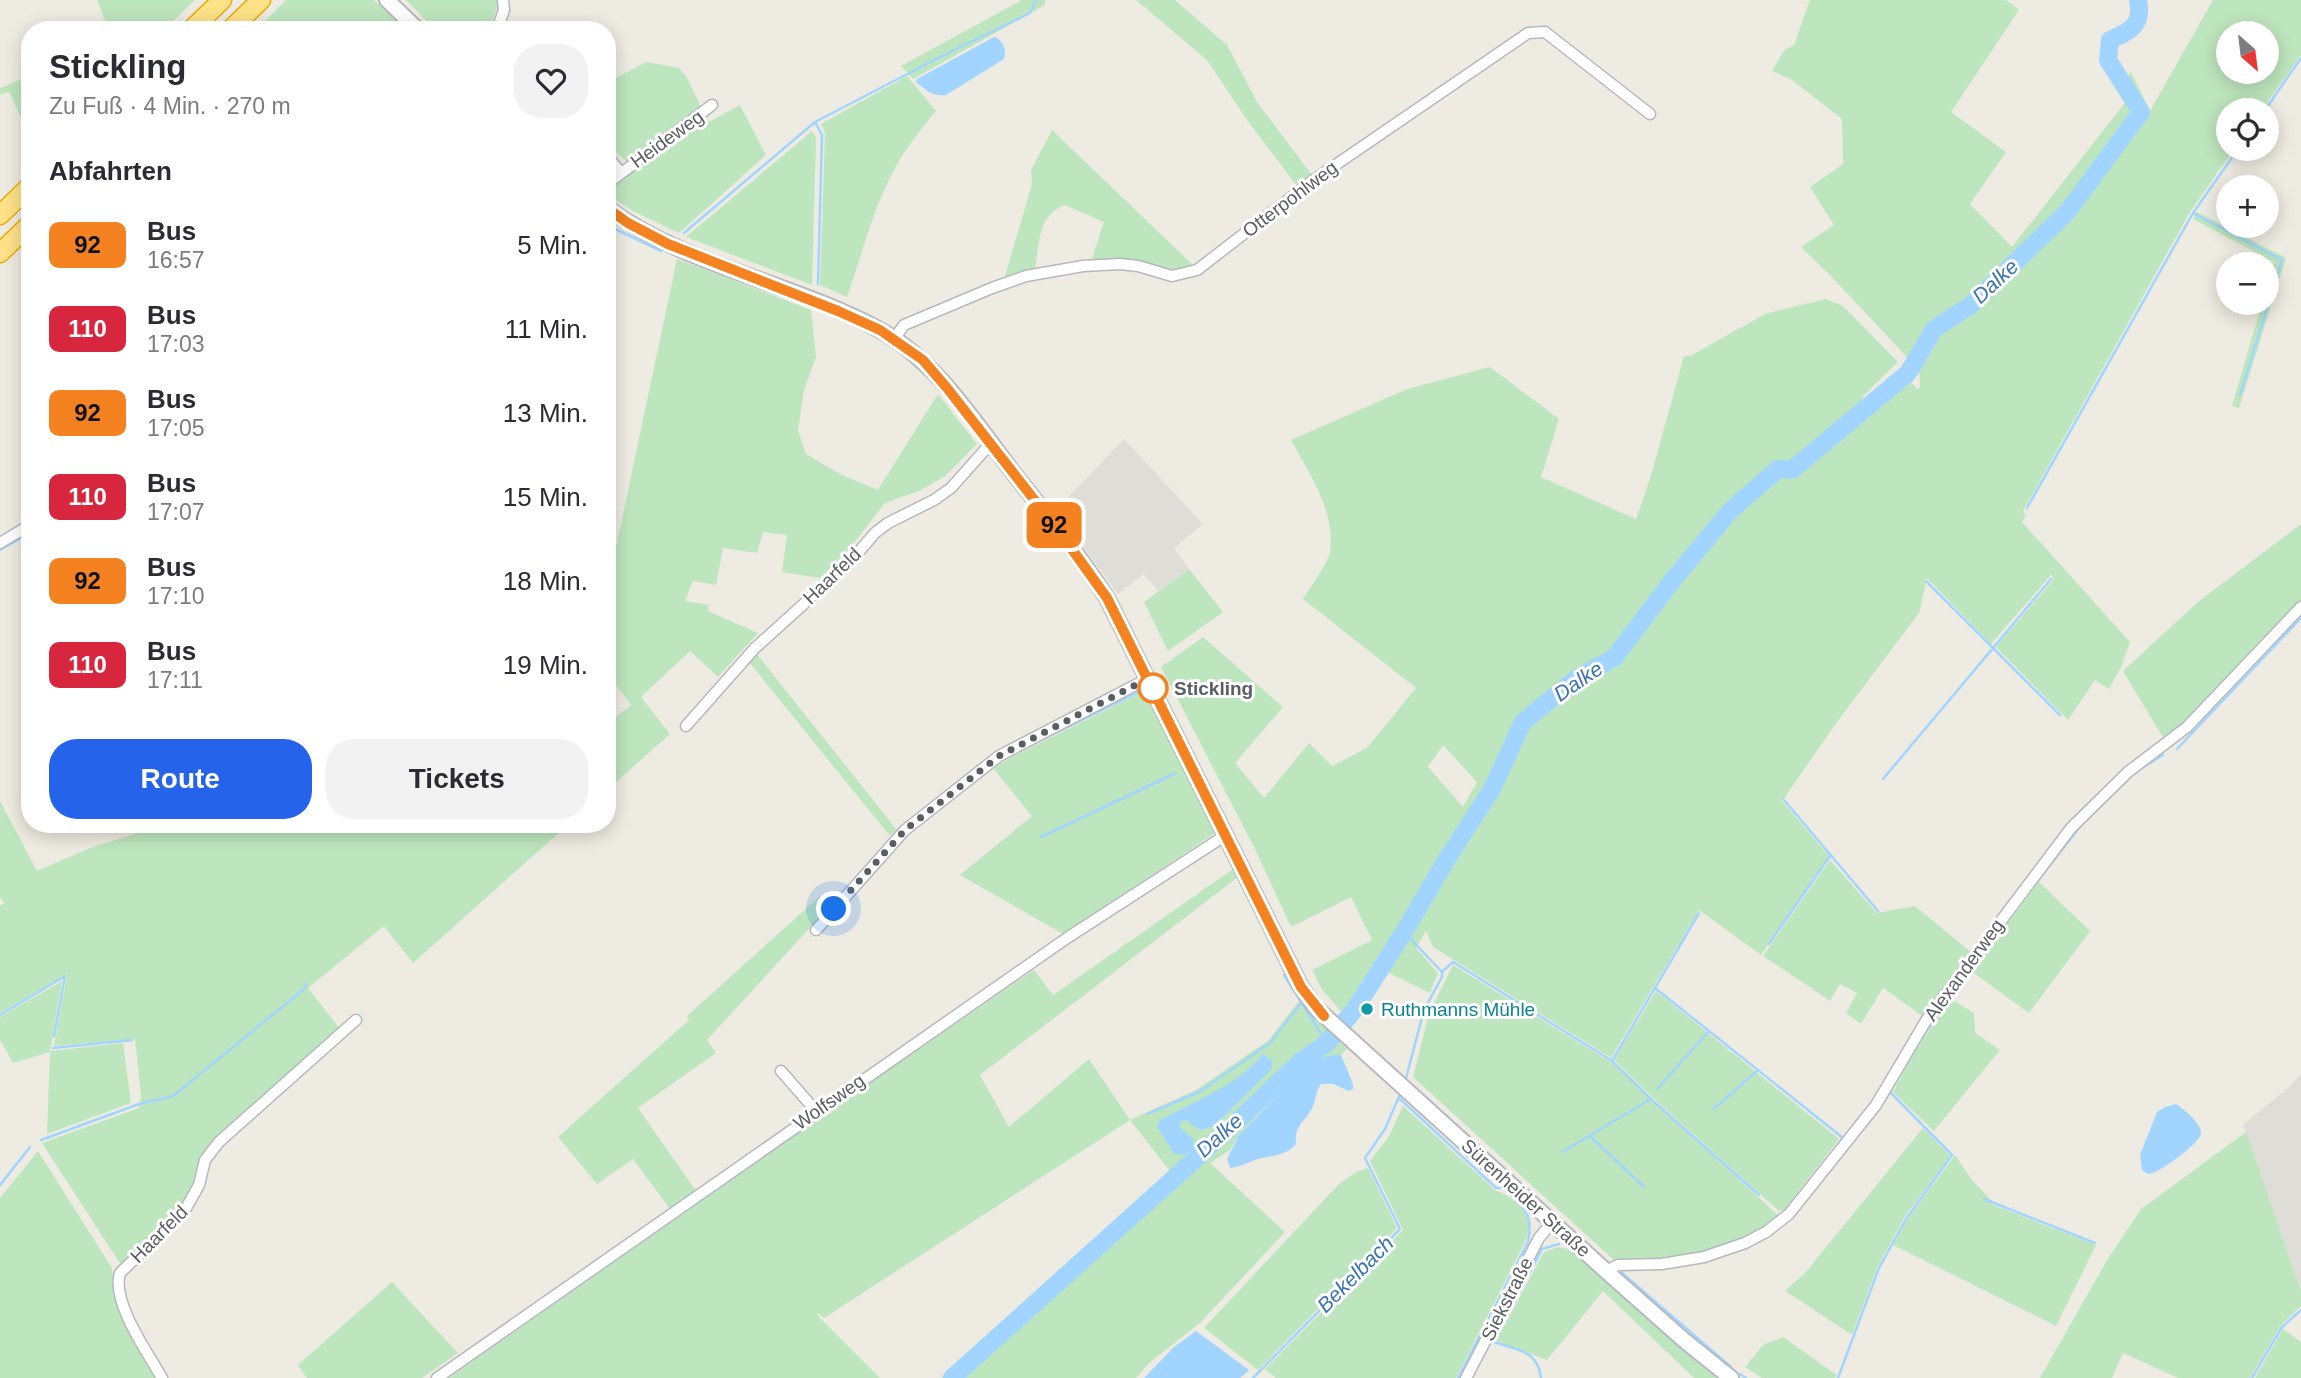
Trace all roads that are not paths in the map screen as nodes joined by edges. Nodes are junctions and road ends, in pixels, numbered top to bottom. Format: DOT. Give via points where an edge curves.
graph roads {
  1 [pos="222,0"];
  2 [pos="261,0"];
  3 [pos="387,0"];
  4 [pos="503,0"];
  5 [pos="200,21"];
  6 [pos="239,21"];
  7 [pos="409,21"];
  8 [pos="500,21"];
  9 [pos="712,105"];
  10 [pos="1650,114"];
  11 [pos="616,167"];
  12 [pos="621,173"];
  13 [pos="616,177"];
  14 [pos="21,195"];
  15 [pos="616,214"];
  16 [pos="0,215"];
  17 [pos="21,233"];
  18 [pos="0,253"];
  19 [pos="894,339"];
  20 [pos="991,443"];
  21 [pos="21,530"];
  22 [pos="0,543"];
  23 [pos="2301,607"];
  24 [pos="1149,678"];
  25 [pos="686,726"];
  26 [pos="1226,835"];
  27 [pos="816,930"];
  28 [pos="356,1020"];
  29 [pos="780,1071"];
  30 [pos="816,1111"];
  31 [pos="1552,1223"];
  32 [pos="1606,1271"];
  33 [pos="162,1378"];
  34 [pos="437,1378"];
  35 [pos="1466,1378"];
  36 [pos="1731,1378"];
  1 -- 5 [label="highway"];
  2 -- 6 [label="highway"];
  3 -- 7 [label="street"];
  4 -- 8 [label="street"];
  9 -- 12 [label="street, Heideweg"];
  10 -- 19 [label="street, Otterpohlweg" via="1545,32 1528,33 1315,179 1197,270 1172,276 1120,264 1026,276 904,325"];
  11 -- 12 [label="street, Heideweg"];
  12 -- 13 [label="street, Heideweg"];
  14 -- 16 [label="highway"];
  15 -- 19 [label="street, Sürenheider Straße" via="668,244 838,311"];
  17 -- 18 [label="highway"];
  19 -- 20 [label="street, Sürenheider Straße" via="923,360"];
  20 -- 24 [label="street, Sürenheider Straße" via="1092,575"];
  20 -- 25 [label="street, Haarfeld" via="951,488 875,533 849,563 755,648"];
  21 -- 22 [label="street"];
  23 -- 32 [label="street, Alexanderweg" via="2187,727 2128,772 2071,828 1927,1019 1876,1105 1789,1214 1745,1243 1704,1257 1618,1265"];
  24 -- 26 [label="street, Sürenheider Straße"];
  24 -- 27 [label="street" via="999,756 905,830"];
  26 -- 30 [label="street, Wolfsweg" via="1067,937"];
  26 -- 31 [label="street, Sürenheider Straße" via="1301,987 1324,1016"];
  28 -- 33 [label="street, Haarfeld" via="219,1142 205,1160 200,1185 186,1210 120,1273 121,1303"];
  29 -- 30 [label="street"];
  30 -- 34 [label="street, Wolfsweg"];
  31 -- 32 [label="street, Sürenheider Straße"];
  31 -- 35 [label="street, Siekstraße" via="1539,1238"];
  32 -- 36 [label="street, Sürenheider Straße"];
}
